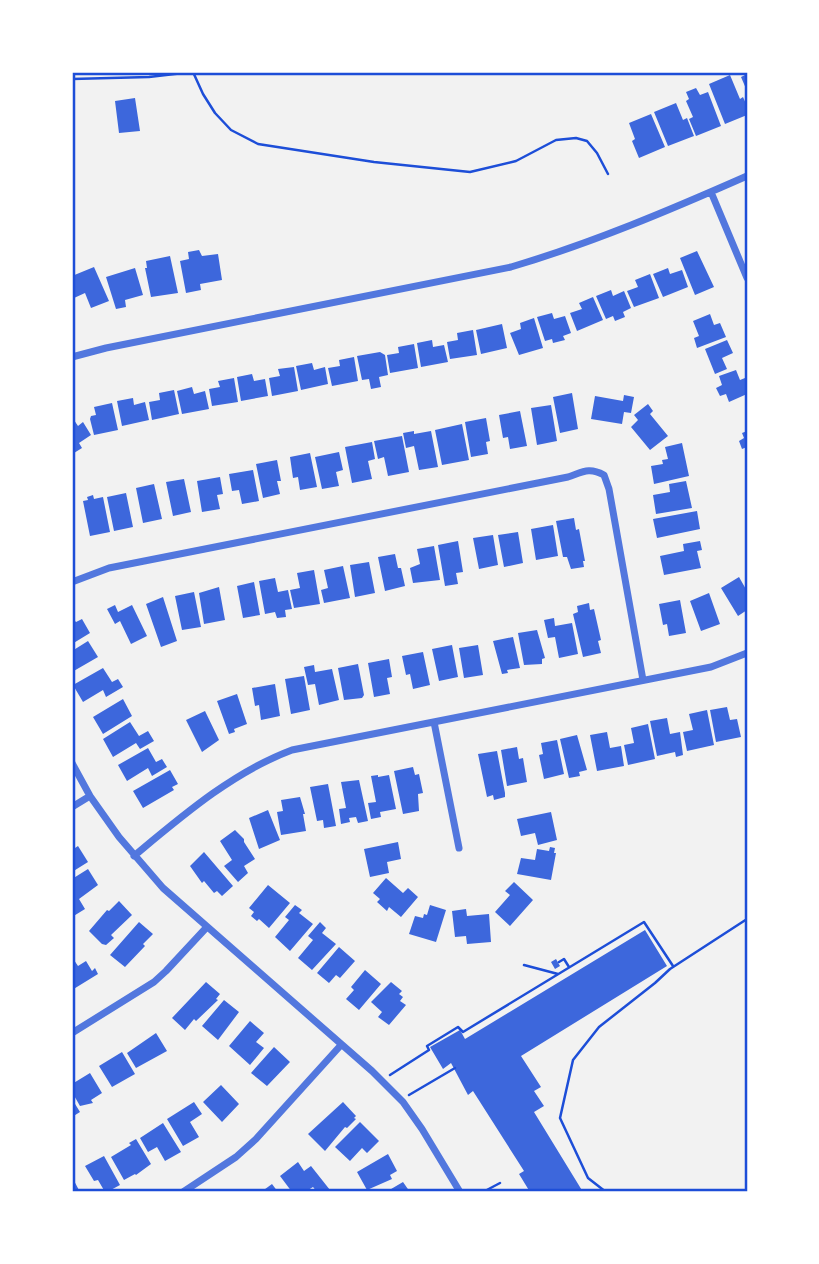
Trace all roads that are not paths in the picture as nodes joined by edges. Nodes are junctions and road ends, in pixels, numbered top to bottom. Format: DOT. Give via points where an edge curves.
graph roads {
  1 [pos="747,176"];
  2 [pos="711,192"];
  3 [pos="747,278"];
  4 [pos="72,357"];
  5 [pos="72,582"];
  6 [pos="747,653"];
  7 [pos="643,680"];
  8 [pos="434,722"];
  9 [pos="72,763"];
  10 [pos="90,796"];
  11 [pos="72,807"];
  12 [pos="459,848"];
  13 [pos="134,856"];
  14 [pos="206,928"];
  15 [pos="72,1033"];
  16 [pos="341,1045"];
  17 [pos="183,1192"];
  18 [pos="460,1192"];
  1 -- 2 [label="street"];
  2 -- 3 [label="street"];
  2 -- 4 [label="street" via="511,267"];
  5 -- 7 [label="street" via="109,568 596,470 607,481"];
  6 -- 7 [label="street" via="711,667"];
  7 -- 8 [label="street"];
  8 -- 12 [label="street"];
  8 -- 13 [label="street" via="292,750 264,760 239,774"];
  9 -- 10 [label="street"];
  10 -- 11 [label="street"];
  10 -- 13 [label="street"];
  13 -- 14 [label="street"];
  14 -- 15 [label="street" via="154,982"];
  14 -- 16 [label="street"];
  16 -- 17 [label="street" via="256,1139"];
  16 -- 18 [label="street" via="401,1100"];
}
